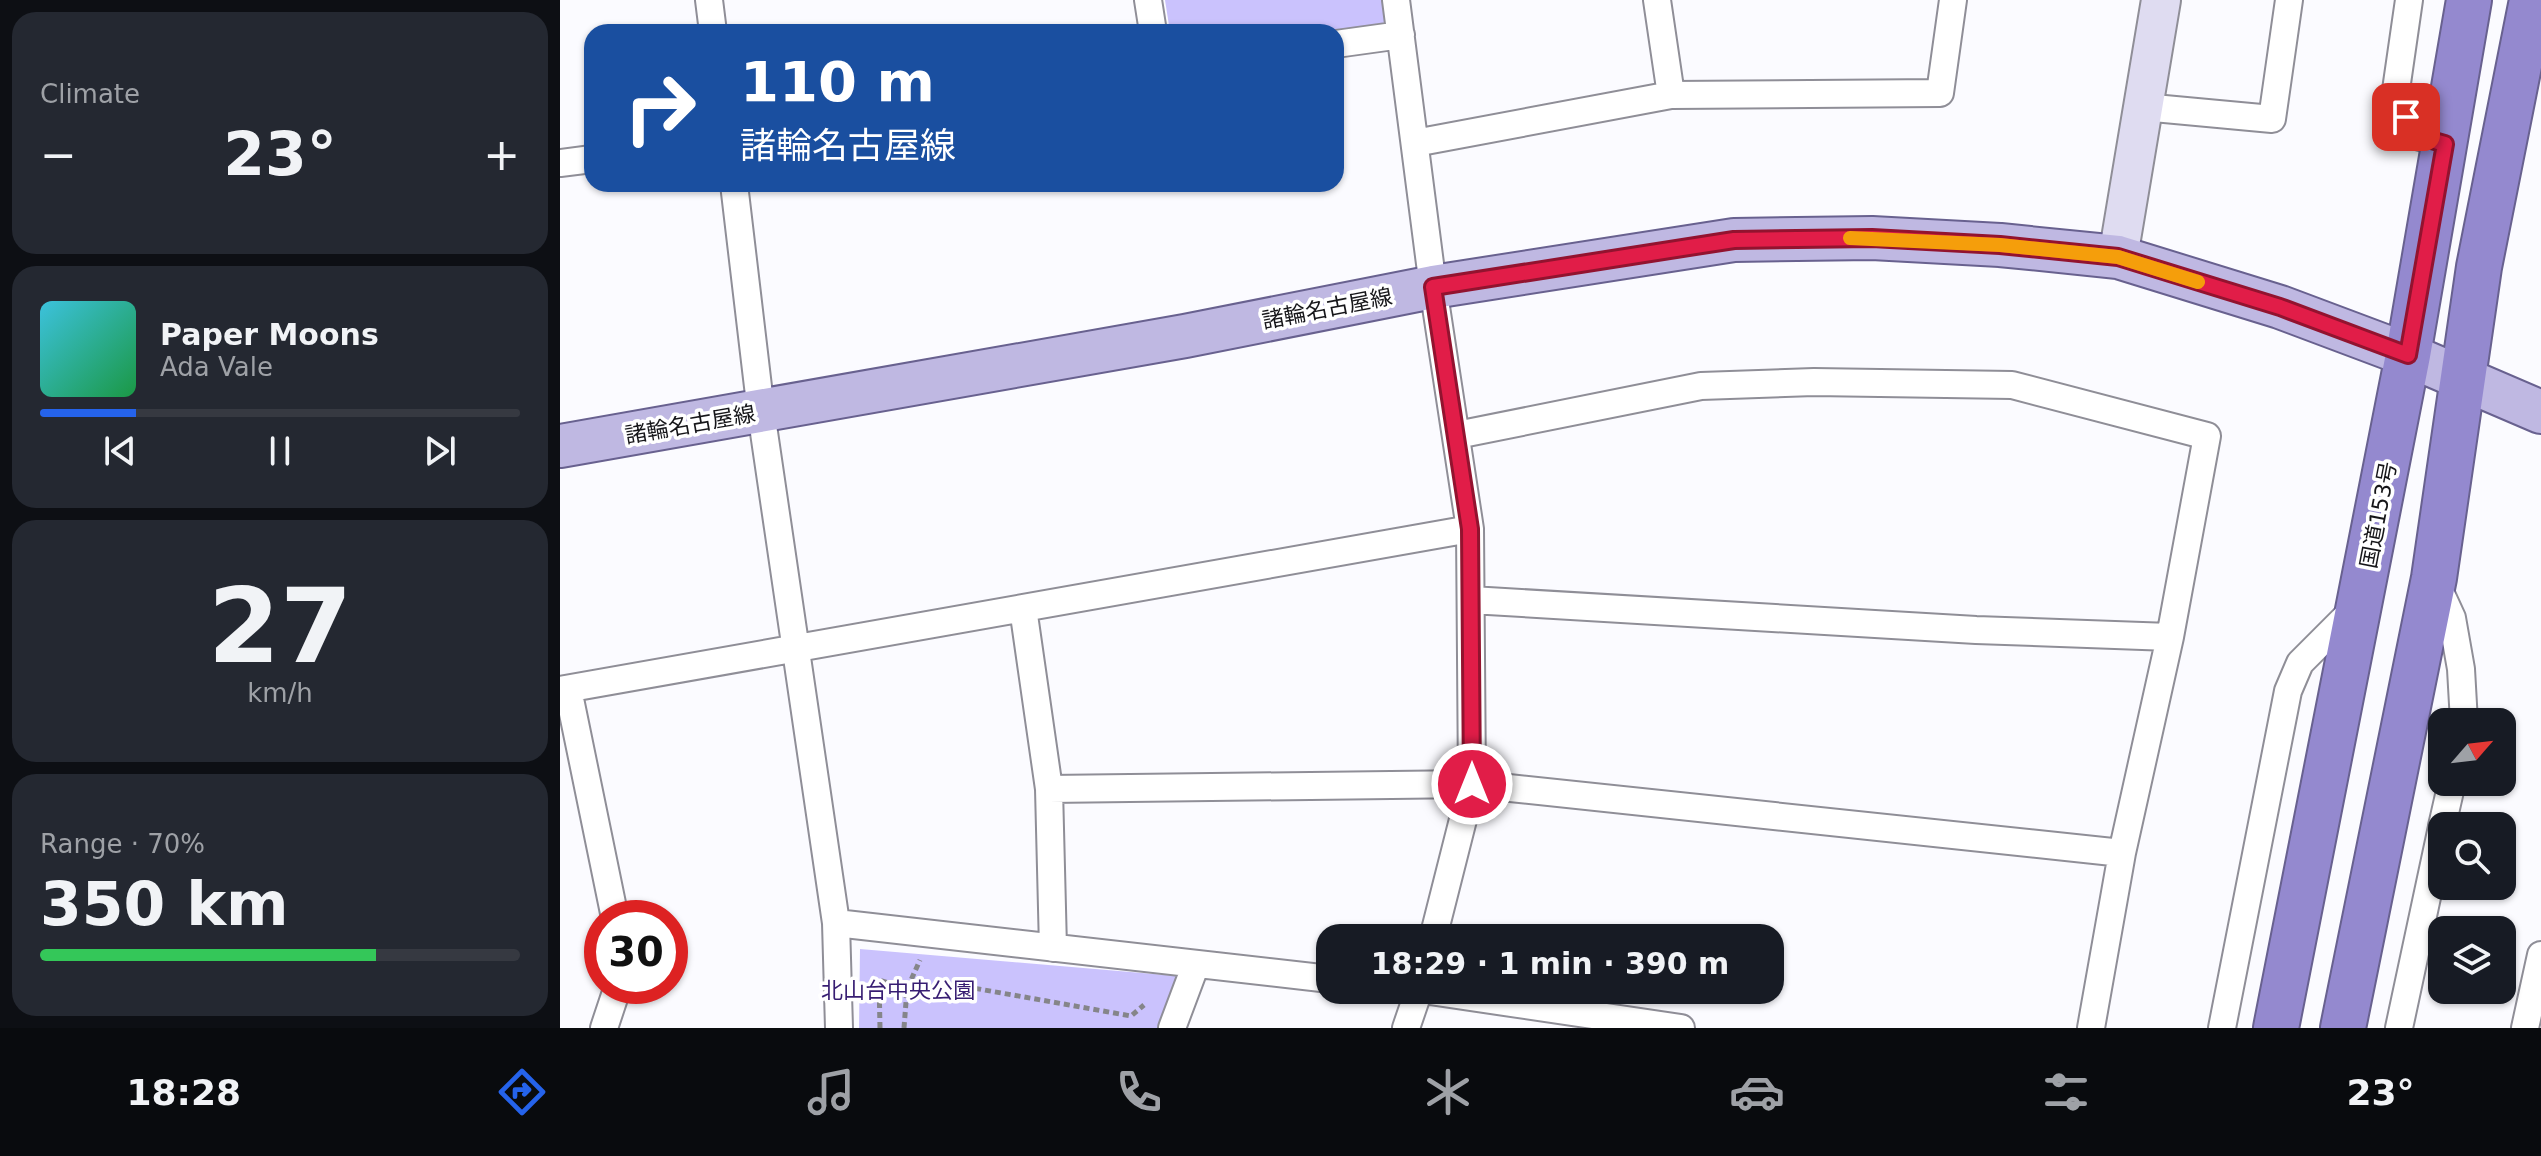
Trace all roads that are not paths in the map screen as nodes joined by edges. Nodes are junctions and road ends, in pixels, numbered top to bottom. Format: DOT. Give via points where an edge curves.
graph roads {
  1 [pos="709,0"];
  2 [pos="1148,0"];
  3 [pos="1396,0"];
  4 [pos="1657,0"];
  5 [pos="1953,0"];
  6 [pos="2161,0"];
  7 [pos="2289,0"];
  8 [pos="2409,0"];
  9 [pos="2469,0"];
  10 [pos="2532,0"];
  11 [pos="712,24"];
  12 [pos="1152,24"];
  13 [pos="1401,35"];
  14 [pos="1344,43"];
  15 [pos="1671,95"];
  16 [pos="2526,98"];
  17 [pos="2143,107"];
  18 [pos="1415,143"];
  19 [pos="2445,144"];
  20 [pos="584,160"];
  21 [pos="560,163"];
  22 [pos="735,192"];
  23 [pos="2118,257"];
  24 [pos="1433,287"];
  25 [pos="2408,355"];
  26 [pos="2463,380"];
  27 [pos="761,412"];
  28 [pos="2541,412"];
  29 [pos="1457,435"];
  30 [pos="560,446"];
  31 [pos="1470,529"];
  32 [pos="2434,578"];
  33 [pos="1471,600"];
  34 [pos="2361,602"];
  35 [pos="1023,608"];
  36 [pos="2170,637"];
  37 [pos="797,648"];
  38 [pos="564,690"];
  39 [pos="2463,708"];
  40 [pos="1472,784"];
  41 [pos="1049,789"];
  42 [pos="2122,853"];
  43 [pos="2428,892"];
  44 [pos="611,900"];
  45 [pos="836,923"];
  46 [pos="1437,924"];
  47 [pos="1053,948"];
  48 [pos="2541,955"];
  49 [pos="1196,964"];
  50 [pos="1316,977"];
  51 [pos="612,1004"];
  52 [pos="1415,1004"];
  53 [pos="1517,1004"];
  54 [pos="604,1028"];
  55 [pos="839,1028"];
  56 [pos="1172,1028"];
  57 [pos="1406,1028"];
  58 [pos="1681,1028"];
  59 [pos="2091,1028"];
  60 [pos="2222,1028"];
  61 [pos="2276,1028"];
  62 [pos="2343,1028"];
  63 [pos="2399,1028"];
  64 [pos="2525,1028"];
  1 -- 11 [label="street"];
  2 -- 12 [label="street"];
  3 -- 13 [label="street"];
  4 -- 15 [label="street"];
  5 -- 15 [label="street" via="1940,93"];
  6 -- 17 [label="street"];
  7 -- 17 [label="street" via="2272,119"];
  8 -- 19 [label="street" via="2395,97 2417,136"];
  9 -- 19 [label="highway, 国道153号"];
  10 -- 16 [label="highway"];
  13 -- 14 [label="street"];
  13 -- 18 [label="street"];
  15 -- 18 [label="street"];
  16 -- 26 [label="highway" via="2479,267"];
  17 -- 23 [label="street"];
  18 -- 24 [label="street"];
  19 -- 25 [label="highway, 国道153号"];
  20 -- 21 [label="street"];
  22 -- 27 [label="street"];
  23 -- 24 [label="main road, 諸輪名古屋線" via="1872,238 1734,240"];
  23 -- 25 [label="main road, 諸輪名古屋線" via="2280,307"];
  24 -- 27 [label="main road, 諸輪名古屋線"];
  24 -- 29 [label="street"];
  25 -- 26 [label="main road, 諸輪名古屋線"];
  25 -- 34 [label="highway, 国道153号"];
  26 -- 28 [label="main road, 諸輪名古屋線"];
  26 -- 32 [label="highway"];
  27 -- 30 [label="main road, 諸輪名古屋線"];
  27 -- 37 [label="street"];
  29 -- 31 [label="street"];
  29 -- 36 [label="street" via="1701,386 1814,382 2012,385 2207,436"];
  31 -- 33 [label="street"];
  31 -- 35 [label="street"];
  32 -- 39 [label="street" via="2452,618"];
  32 -- 62 [label="highway"];
  33 -- 36 [label="street"];
  33 -- 40 [label="street"];
  34 -- 60 [label="street" via="2300,663 2288,691"];
  34 -- 61 [label="highway, 国道153号"];
  35 -- 37 [label="street"];
  35 -- 41 [label="street"];
  36 -- 42 [label="street"];
  37 -- 38 [label="street"];
  37 -- 45 [label="street"];
  38 -- 44 [label="street"];
  40 -- 41 [label="street"];
  40 -- 42 [label="street"];
  40 -- 46 [label="street"];
  41 -- 47 [label="street"];
  42 -- 59 [label="street"];
  43 -- 63 [label="street"];
  45 -- 47 [label="street"];
  45 -- 55 [label="street"];
  47 -- 49 [label="street"];
  48 -- 64 [label="street"];
  49 -- 50 [label="street"];
  49 -- 56 [label="street"];
  51 -- 54 [label="street"];
  52 -- 57 [label="street"];
  53 -- 58 [label="street"];
}
